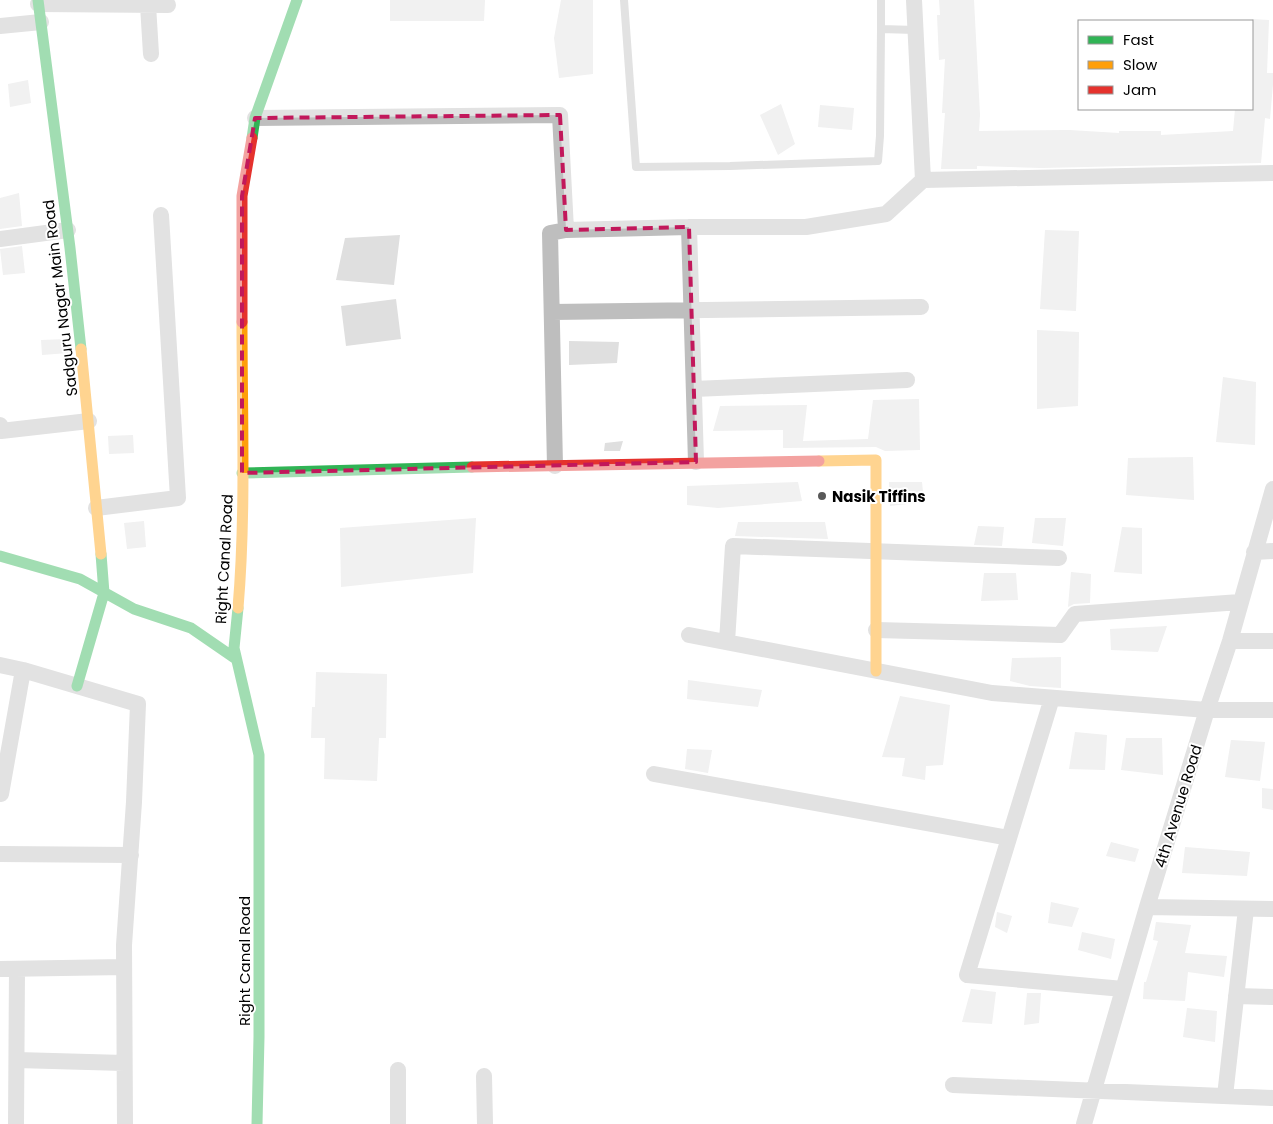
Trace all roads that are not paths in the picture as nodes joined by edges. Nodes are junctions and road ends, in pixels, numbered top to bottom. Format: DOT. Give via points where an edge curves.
graph roads {
  1 [pos="297,0"];
  2 [pos="624,0"];
  3 [pos="882,0"];
  4 [pos="914,0"];
  5 [pos="38,2"];
  6 [pos="148,5"];
  7 [pos="168,5"];
  8 [pos="41,22"];
  9 [pos="0,26"];
  10 [pos="881,29"];
  11 [pos="916,30"];
  12 [pos="151,54"];
  13 [pos="255,118"];
  14 [pos="1273,173"];
  15 [pos="923,180"];
  16 [pos="161,215"];
  17 [pos="689,227"];
  18 [pos="68,230"];
  19 [pos="566,230"];
  20 [pos="0,239"];
  21 [pos="921,307"];
  22 [pos="692,310"];
  23 [pos="552,312"];
  24 [pos="907,380"];
  25 [pos="694,389"];
  26 [pos="89,421"];
  27 [pos="0,425"];
  28 [pos="696,462"];
  29 [pos="555,466"];
  30 [pos="242,473"];
  31 [pos="1273,491"];
  32 [pos="96,508"];
  33 [pos="877,550"];
  34 [pos="1273,551"];
  35 [pos="1254,552"];
  36 [pos="0,556"];
  37 [pos="1059,558"];
  38 [pos="104,593"];
  39 [pos="1240,602"];
  40 [pos="876,630"];
  41 [pos="689,635"];
  42 [pos="1230,641"];
  43 [pos="1273,641"];
  44 [pos="727,642"];
  45 [pos="236,659"];
  46 [pos="0,665"];
  47 [pos="23,670"];
  48 [pos="876,671"];
  49 [pos="77,686"];
  50 [pos="1052,698"];
  51 [pos="1207,710"];
  52 [pos="1273,710"];
  53 [pos="654,774"];
  54 [pos="0,794"];
  55 [pos="1009,838"];
  56 [pos="0,854"];
  57 [pos="131,855"];
  58 [pos="1147,907"];
  59 [pos="1246,909"];
  60 [pos="1273,909"];
  61 [pos="124,966"];
  62 [pos="0,969"];
  63 [pos="17,969"];
  64 [pos="1123,989"];
  65 [pos="1236,996"];
  66 [pos="1273,997"];
  67 [pos="16,1060"];
  68 [pos="124,1063"];
  69 [pos="398,1070"];
  70 [pos="484,1076"];
  71 [pos="953,1085"];
  72 [pos="1093,1092"];
  73 [pos="1225,1096"];
  74 [pos="1273,1098"];
  75 [pos="16,1124"];
  76 [pos="124,1124"];
  77 [pos="257,1124"];
  78 [pos="398,1124"];
  79 [pos="485,1124"];
  80 [pos="1084,1124"];
  1 -- 13 [label="street, Right Canal Road"];
  2 -- 10 [label="lane" via="636,167 878,160"];
  3 -- 10 [label="lane"];
  4 -- 11 [label="street"];
  5 -- 6 [label="street"];
  5 -- 8 [label="street, Sadguru Nagar Main Road"];
  6 -- 7 [label="street"];
  6 -- 12 [label="street"];
  8 -- 9 [label="street"];
  8 -- 18 [label="street, Sadguru Nagar Main Road"];
  10 -- 11 [label="lane"];
  11 -- 15 [label="street"];
  13 -- 19 [label="street" via="560,115"];
  13 -- 30 [label="street, Right Canal Road" via="242,196"];
  14 -- 15 [label="street"];
  15 -- 17 [label="street" via="886,214 806,227"];
  16 -- 32 [label="street" via="178,498"];
  17 -- 19 [label="street"];
  17 -- 22 [label="street"];
  18 -- 20 [label="street"];
  18 -- 26 [label="street, Sadguru Nagar Main Road"];
  19 -- 23 [label="street" via="550,233"];
  21 -- 22 [label="street"];
  22 -- 23 [label="street"];
  22 -- 25 [label="street"];
  23 -- 29 [label="street"];
  24 -- 25 [label="street"];
  25 -- 28 [label="street"];
  26 -- 27 [label="street" via="1,431"];
  26 -- 32 [label="street, Sadguru Nagar Main Road"];
  28 -- 29 [label="street"];
  28 -- 33 [label="street" via="876,460"];
  29 -- 30 [label="street"];
  30 -- 45 [label="street, Right Canal Road"];
  31 -- 35 [label="street, 4th Avenue Road"];
  32 -- 38 [label="street, Sadguru Nagar Main Road"];
  33 -- 37 [label="street"];
  33 -- 40 [label="street"];
  33 -- 44 [label="street" via="733,546"];
  34 -- 35 [label="street"];
  35 -- 39 [label="street, 4th Avenue Road"];
  36 -- 38 [label="street" via="80,579"];
  38 -- 45 [label="street" via="134,610 191,628"];
  38 -- 49 [label="street"];
  39 -- 40 [label="street" via="1075,614 1060,635"];
  39 -- 42 [label="street, 4th Avenue Road"];
  40 -- 48 [label="street"];
  41 -- 44 [label="street"];
  42 -- 43 [label="street"];
  42 -- 51 [label="street, 4th Avenue Road"];
  44 -- 48 [label="street"];
  45 -- 77 [label="street, Right Canal Road" via="259,755"];
  46 -- 47 [label="street"];
  47 -- 49 [label="street"];
  47 -- 54 [label="street"];
  48 -- 50 [label="street" via="992,693"];
  49 -- 57 [label="street" via="138,704"];
  50 -- 51 [label="street"];
  50 -- 55 [label="street"];
  51 -- 52 [label="street"];
  51 -- 58 [label="street, 4th Avenue Road"];
  53 -- 55 [label="street"];
  55 -- 64 [label="street" via="967,974"];
  56 -- 57 [label="street"];
  57 -- 61 [label="street"];
  58 -- 59 [label="street"];
  58 -- 64 [label="street, 4th Avenue Road"];
  59 -- 60 [label="street"];
  59 -- 65 [label="street"];
  61 -- 63 [label="street"];
  61 -- 68 [label="street"];
  62 -- 63 [label="street"];
  63 -- 67 [label="street"];
  64 -- 72 [label="street, 4th Avenue Road"];
  65 -- 66 [label="street"];
  65 -- 73 [label="street"];
  67 -- 68 [label="street"];
  67 -- 75 [label="street"];
  68 -- 76 [label="street"];
  69 -- 78 [label="street"];
  70 -- 79 [label="street"];
  71 -- 72 [label="street"];
  72 -- 73 [label="street"];
  72 -- 80 [label="street, 4th Avenue Road"];
  73 -- 74 [label="street"];
}
